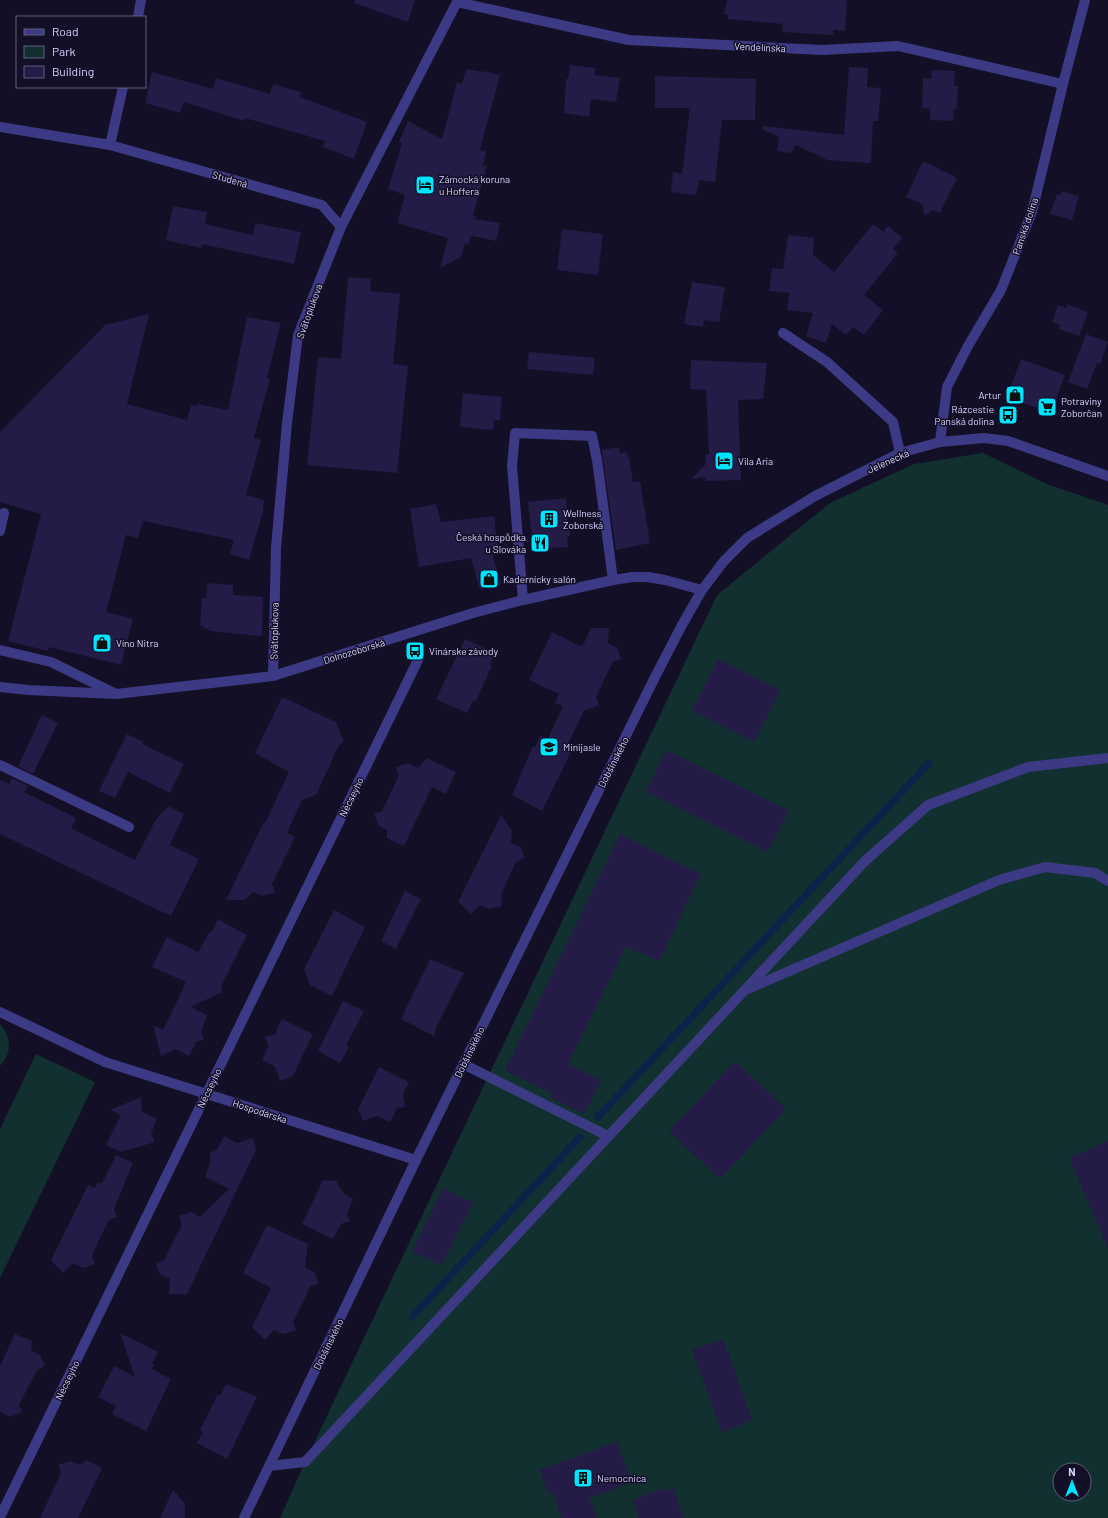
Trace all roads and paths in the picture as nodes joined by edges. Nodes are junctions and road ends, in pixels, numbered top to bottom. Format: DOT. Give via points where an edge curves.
graph roads {
  1 [pos="141,0"];
  2 [pos="1086,0"];
  3 [pos="458,1"];
  4 [pos="138,16"];
  5 [pos="1063,84"];
  6 [pos="123,88"];
  7 [pos="0,127"];
  8 [pos="110,145"];
  9 [pos="341,227"];
  10 [pos="783,333"];
  11 [pos="940,442"];
  12 [pos="900,453"];
  13 [pos="1108,476"];
  14 [pos="4,513"];
  15 [pos="0,531"];
  16 [pos="613,580"];
  17 [pos="702,590"];
  18 [pos="523,600"];
  19 [pos="0,650"];
  20 [pos="418,660"];
  21 [pos="273,676"];
  22 [pos="0,687"];
  23 [pos="116,694"];
  24 [pos="1108,758"];
  25 [pos="0,765"];
  26 [pos="129,827"];
  27 [pos="1108,881"];
  28 [pos="744,990"];
  29 [pos="0,1012"];
  30 [pos="463,1064"];
  31 [pos="207,1094"];
  32 [pos="608,1136"];
  33 [pos="416,1160"];
  34 [pos="269,1466"];
  35 [pos="0,1517"];
  36 [pos="244,1518"];
  1 -- 4 [label="street"];
  2 -- 5 [label="street, Panská dolina"];
  3 -- 5 [label="street, Vendelínska" via="629,40 822,50 898,46"];
  3 -- 9 [label="street, Svätoplukova"];
  5 -- 11 [label="street, Panská dolina" via="1032,212 1001,290 947,387"];
  6 -- 8 [label="street"];
  7 -- 8 [label="street, Studená"];
  8 -- 9 [label="street, Studená" via="322,206"];
  9 -- 21 [label="street, Svätoplukova" via="298,335 276,548"];
  10 -- 12 [label="street" via="827,362 892,422"];
  11 -- 12 [label="street, Jelenecká"];
  11 -- 13 [label="street, Jelenecká" via="984,438 1008,441"];
  12 -- 17 [label="street, Jelenecká" via="815,496 747,538 724,561"];
  14 -- 15 [label="street"];
  16 -- 17 [label="street, Dolnozoborská" via="648,577"];
  16 -- 18 [label="street, Dolnozoborská"];
  16 -- 18 [label="street" via="592,436 516,433 512,466"];
  17 -- 30 [label="street, Dobšinského" via="655,677"];
  18 -- 21 [label="street, Dolnozoborská" via="473,613"];
  19 -- 23 [label="street" via="50,662"];
  20 -- 31 [label="street, Nécseyho"];
  21 -- 23 [label="street, Dolnozoborská"];
  22 -- 23 [label="street, Dolnozoborská"];
  24 -- 28 [label="street" via="1028,767 928,805 865,861"];
  25 -- 26 [label="street"];
  27 -- 28 [label="street" via="1095,873 1045,867 999,880"];
  28 -- 32 [label="street"];
  29 -- 31 [label="street, Hospodárska" via="105,1062"];
  30 -- 32 [label="street"];
  30 -- 33 [label="street, Dobšinského"];
  31 -- 33 [label="street, Hospodárska"];
  31 -- 35 [label="street, Nécseyho"];
  32 -- 34 [label="street" via="305,1462"];
  33 -- 34 [label="street, Dobšinského"];
  34 -- 36 [label="street, Dobšinského"];
}
